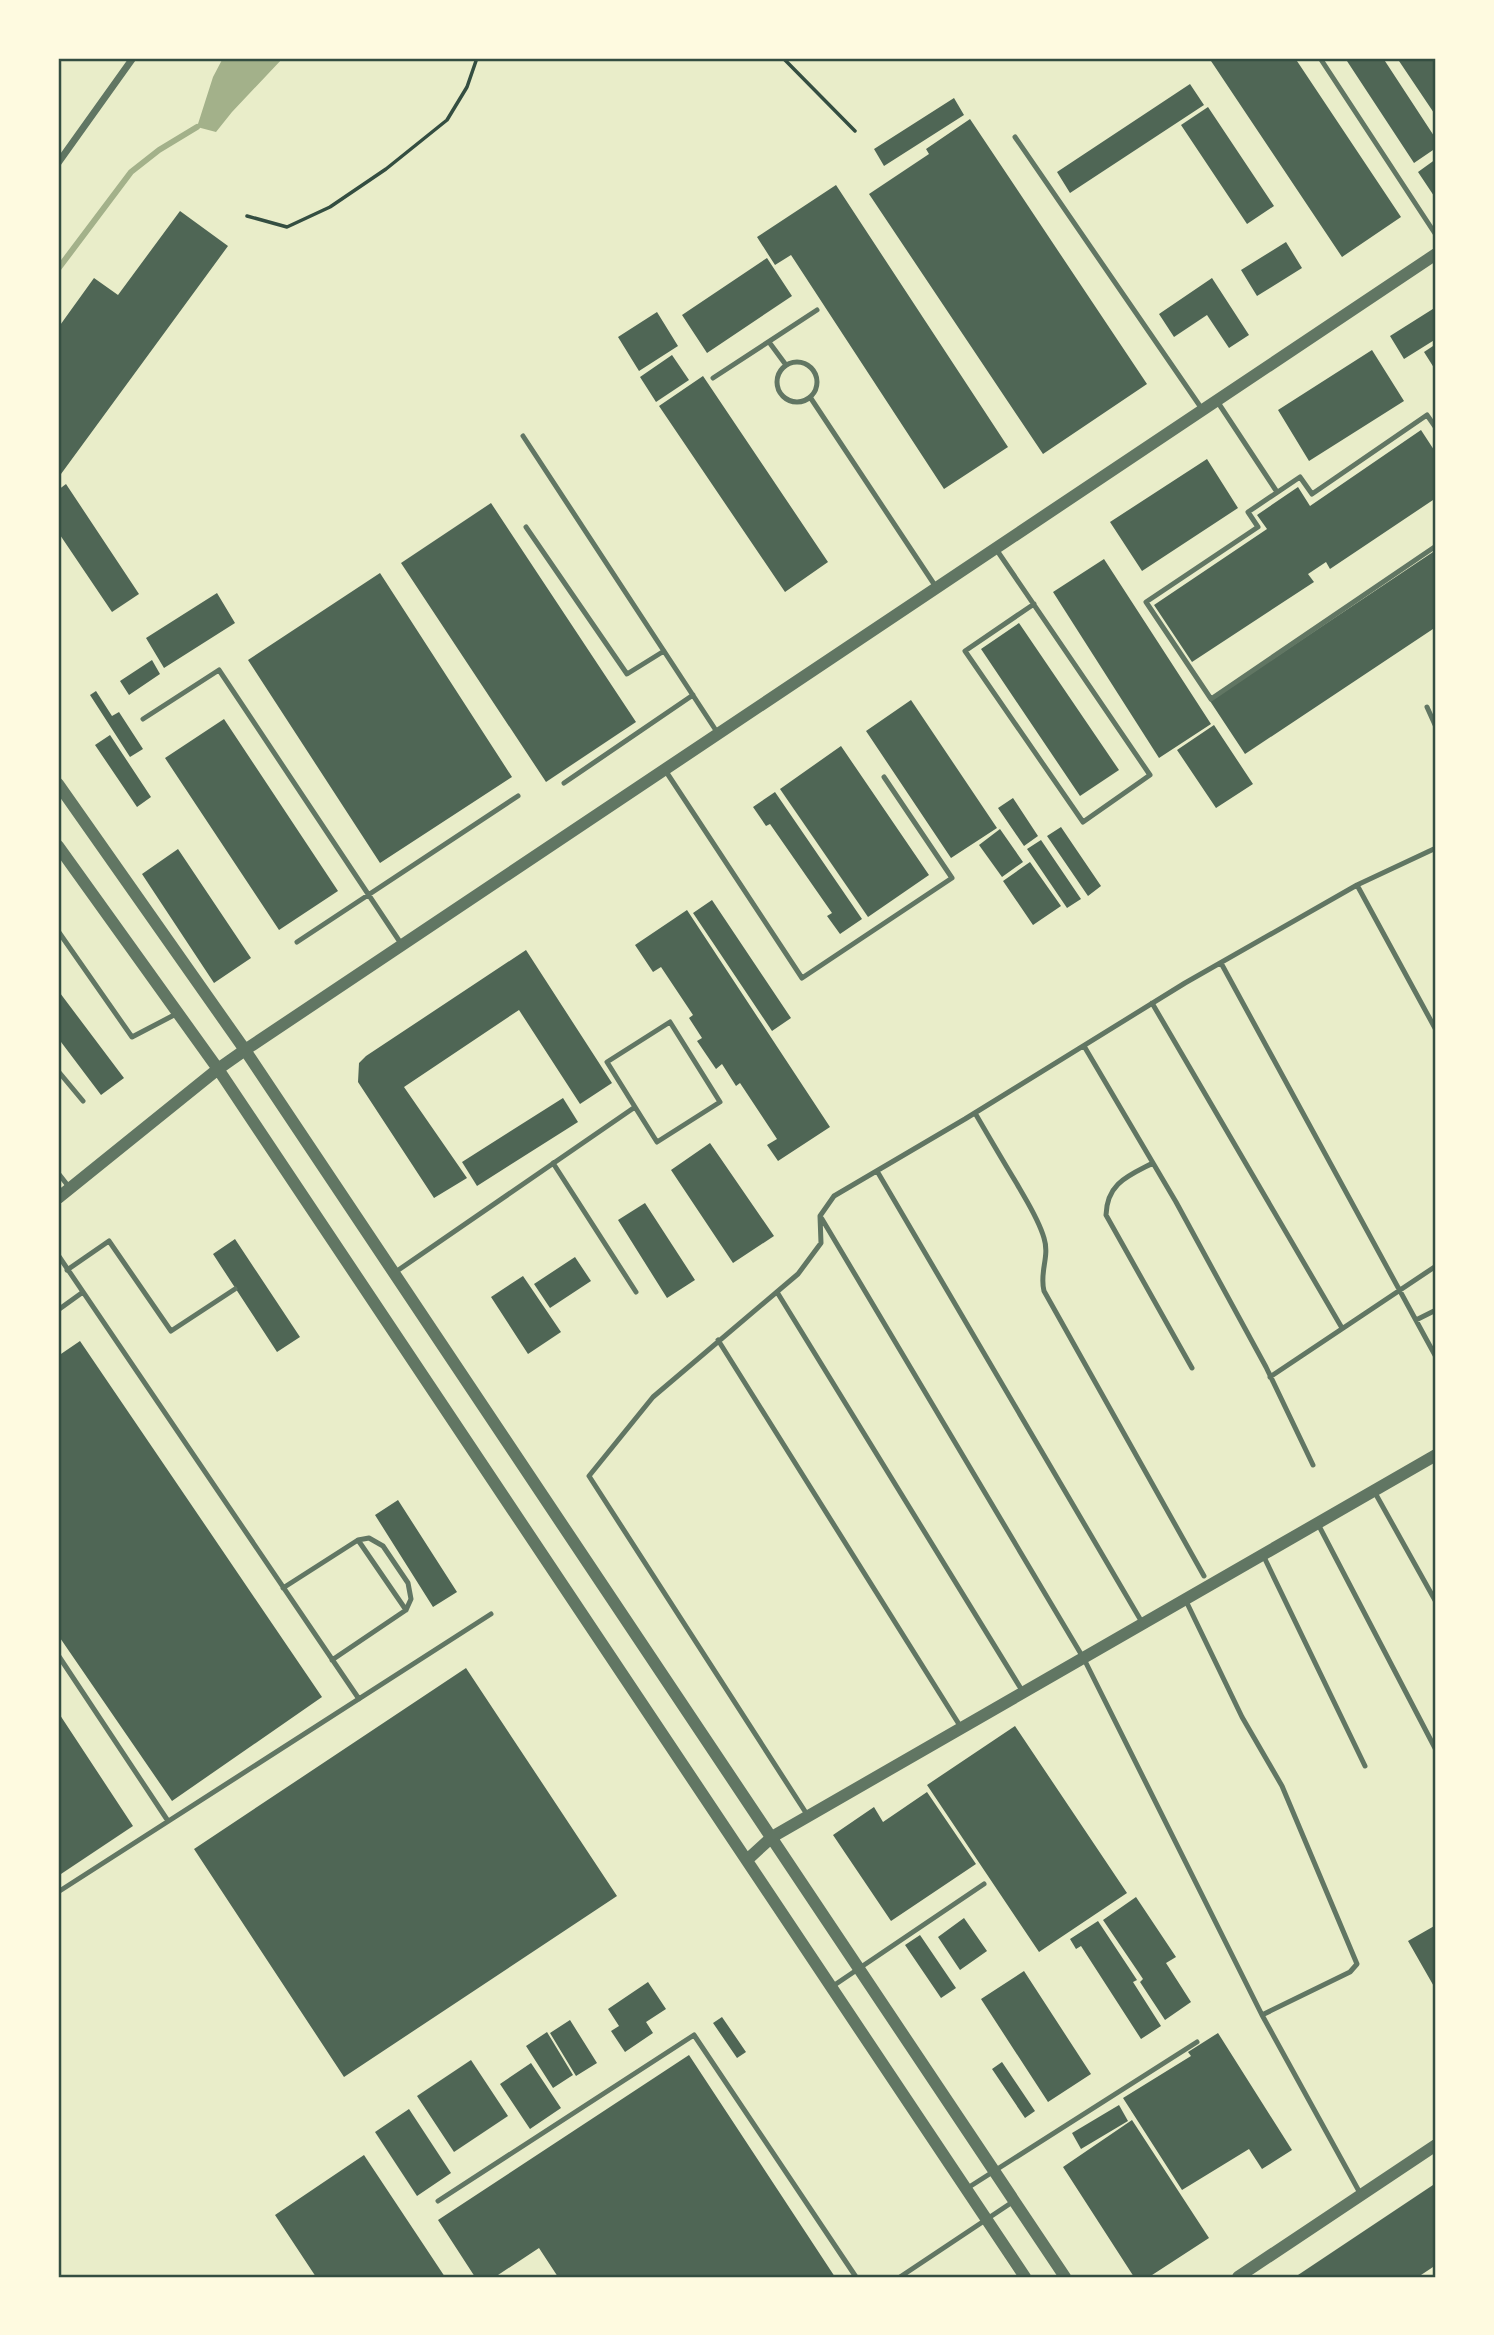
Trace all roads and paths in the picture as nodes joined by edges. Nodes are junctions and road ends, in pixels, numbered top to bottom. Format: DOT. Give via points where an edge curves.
graph roads {
  1 [pos="133,58"];
  2 [pos="477,58"];
  3 [pos="783,58"];
  4 [pos="1320,58"];
  5 [pos="855,131"];
  6 [pos="1015,137"];
  7 [pos="58,163"];
  8 [pos="247,216"];
  9 [pos="1436,235"];
  10 [pos="1436,254"];
  11 [pos="817,310"];
  12 [pos="769,342"];
  13 [pos="786,365"];
  14 [pos="713,378"];
  15 [pos="810,397"];
  16 [pos="1217,401"];
  17 [pos="1203,410"];
  18 [pos="1436,428"];
  19 [pos="523,436"];
  20 [pos="1277,492"];
  21 [pos="526,527"];
  22 [pos="1436,546"];
  23 [pos="996,549"];
  24 [pos="937,589"];
  25 [pos="1034,604"];
  26 [pos="664,651"];
  27 [pos="693,695"];
  28 [pos="1427,707"];
  29 [pos="143,719"];
  30 [pos="1436,726"];
  31 [pos="719,734"];
  32 [pos="665,770"];
  33 [pos="884,776"];
  34 [pos="564,783"];
  35 [pos="58,784"];
  36 [pos="518,796"];
  37 [pos="58,846"];
  38 [pos="1436,848"];
  39 [pos="1357,885"];
  40 [pos="369,895"];
  41 [pos="58,931"];
  42 [pos="297,942"];
  43 [pos="402,946"];
  44 [pos="1221,963"];
  45 [pos="1152,1003"];
  46 [pos="178,1013"];
  47 [pos="1436,1030"];
  48 [pos="1084,1046"];
  49 [pos="245,1050"];
  50 [pos="218,1069"];
  51 [pos="58,1071"];
  52 [pos="83,1101"];
  53 [pos="635,1107"];
  54 [pos="975,1114"];
  55 [pos="553,1163"];
  56 [pos="1153,1163"];
  57 [pos="877,1171"];
  58 [pos="58,1173"];
  59 [pos="70,1188"];
  60 [pos="58,1198"];
  61 [pos="820,1216"];
  62 [pos="58,1255"];
  63 [pos="1436,1266"];
  64 [pos="67,1270"];
  65 [pos="394,1273"];
  66 [pos="234,1289"];
  67 [pos="1399,1289"];
  68 [pos="83,1292"];
  69 [pos="636,1292"];
  70 [pos="777,1292"];
  71 [pos="58,1310"];
  72 [pos="1436,1310"];
  73 [pos="1416,1320"];
  74 [pos="1342,1328"];
  75 [pos="718,1340"];
  76 [pos="1436,1357"];
  77 [pos="1192,1368"];
  78 [pos="1270,1377"];
  79 [pos="1436,1455"];
  80 [pos="1313,1465"];
  81 [pos="1374,1491"];
  82 [pos="1318,1524"];
  83 [pos="358,1540"];
  84 [pos="1264,1555"];
  85 [pos="1204,1576"];
  86 [pos="284,1588"];
  87 [pos="1186,1601"];
  88 [pos="1436,1602"];
  89 [pos="406,1610"];
  90 [pos="491,1614"];
  91 [pos="1143,1625"];
  92 [pos="58,1655"];
  93 [pos="1084,1659"];
  94 [pos="332,1660"];
  95 [pos="1024,1693"];
  96 [pos="359,1699"];
  97 [pos="962,1729"];
  98 [pos="1436,1750"];
  99 [pos="1365,1766"];
  100 [pos="808,1816"];
  101 [pos="169,1821"];
  102 [pos="772,1837"];
  103 [pos="747,1860"];
  104 [pos="984,1884"];
  105 [pos="58,1892"];
  106 [pos="859,1969"];
  107 [pos="831,1987"];
  108 [pos="1262,2015"];
  109 [pos="1197,2042"];
  110 [pos="1436,2145"];
  111 [pos="993,2171"];
  112 [pos="965,2189"];
  113 [pos="1361,2196"];
  114 [pos="438,2201"];
  115 [pos="1014,2202"];
  116 [pos="987,2220"];
  117 [pos="856,2277"];
  118 [pos="900,2277"];
  119 [pos="1025,2277"];
  120 [pos="1065,2277"];
  121 [pos="1238,2277"];
  1 -- 7 [label="street"];
  2 -- 8 [label="path" via="467,87 447,120 386,169 330,207 287,227"];
  3 -- 5 [label="path"];
  4 -- 9 [label="lane"];
  6 -- 17 [label="lane"];
  10 -- 16 [label="street"];
  11 -- 12 [label="lane"];
  12 -- 13 [label="lane"];
  12 -- 14 [label="lane"];
  13 -- 15 [label="lane" via="798,362 814,372 816,383"];
  13 -- 15 [label="lane" via="778,376 782,395 794,401"];
  15 -- 24 [label="lane"];
  16 -- 17 [label="street"];
  16 -- 20 [label="lane"];
  17 -- 23 [label="street"];
  18 -- 20 [label="lane" via="1427,415 1312,494 1300,477"];
  19 -- 26 [label="lane"];
  20 -- 22 [label="lane" via="1248,512 1258,527 1146,602 1211,699"];
  21 -- 26 [label="lane" via="627,674"];
  23 -- 24 [label="street"];
  23 -- 25 [label="lane"];
  24 -- 31 [label="street"];
  25 -- 25 [label="lane" via="1150,775 1083,822 965,650"];
  26 -- 27 [label="lane"];
  27 -- 31 [label="lane"];
  27 -- 34 [label="lane"];
  28 -- 30 [label="lane"];
  29 -- 40 [label="lane" via="219,670"];
  31 -- 32 [label="street"];
  32 -- 33 [label="lane" via="802,978 951,878"];
  32 -- 43 [label="street"];
  35 -- 49 [label="street"];
  36 -- 40 [label="lane"];
  37 -- 46 [label="street"];
  38 -- 39 [label="lane"];
  39 -- 44 [label="lane"];
  39 -- 47 [label="lane"];
  40 -- 42 [label="lane"];
  40 -- 43 [label="lane"];
  41 -- 46 [label="lane" via="132,1037"];
  43 -- 49 [label="street"];
  44 -- 45 [label="lane"];
  44 -- 67 [label="lane"];
  45 -- 48 [label="lane"];
  45 -- 74 [label="lane"];
  46 -- 50 [label="street"];
  48 -- 54 [label="lane"];
  48 -- 56 [label="lane"];
  49 -- 50 [label="street"];
  49 -- 65 [label="street"];
  50 -- 59 [label="street"];
  50 -- 103 [label="street"];
  51 -- 52 [label="lane"];
  53 -- 53 [label="lane" via="657,1142 720,1102 670,1022 607,1062"];
  53 -- 55 [label="lane"];
  54 -- 57 [label="lane"];
  54 -- 85 [label="lane" via="1038,1220 1047,1256 1042,1267 1044,1291"];
  55 -- 65 [label="lane"];
  55 -- 69 [label="lane"];
  56 -- 77 [label="lane" via="1112,1190 1106,1215"];
  56 -- 78 [label="lane"];
  57 -- 61 [label="lane" via="834,1196"];
  57 -- 91 [label="lane"];
  58 -- 59 [label="lane"];
  59 -- 60 [label="street"];
  61 -- 70 [label="lane" via="821,1243 798,1274"];
  61 -- 93 [label="lane"];
  62 -- 64 [label="lane"];
  63 -- 67 [label="lane"];
  64 -- 66 [label="lane" via="109,1241 171,1331"];
  64 -- 68 [label="lane"];
  65 -- 102 [label="street"];
  67 -- 73 [label="lane"];
  67 -- 74 [label="lane"];
  68 -- 71 [label="lane"];
  68 -- 86 [label="lane"];
  70 -- 75 [label="lane"];
  70 -- 95 [label="lane"];
  72 -- 73 [label="lane"];
  73 -- 76 [label="lane"];
  74 -- 78 [label="lane"];
  75 -- 97 [label="lane"];
  75 -- 100 [label="lane" via="653,1397 589,1476"];
  78 -- 80 [label="lane"];
  79 -- 81 [label="street"];
  81 -- 82 [label="street"];
  81 -- 88 [label="lane"];
  82 -- 84 [label="street"];
  82 -- 98 [label="lane"];
  83 -- 86 [label="lane"];
  83 -- 89 [label="lane"];
  83 -- 89 [label="lane" via="378,1542 408,1583 411,1599"];
  84 -- 87 [label="street"];
  84 -- 99 [label="lane"];
  86 -- 94 [label="lane"];
  87 -- 91 [label="street"];
  87 -- 108 [label="lane" via="1242,1717 1282,1786 1357,1964 1350,1972"];
  89 -- 94 [label="lane"];
  90 -- 96 [label="lane"];
  91 -- 93 [label="street"];
  92 -- 101 [label="lane"];
  93 -- 95 [label="street"];
  93 -- 108 [label="lane"];
  94 -- 96 [label="lane"];
  95 -- 97 [label="street"];
  96 -- 101 [label="lane"];
  97 -- 100 [label="street"];
  100 -- 102 [label="street"];
  101 -- 105 [label="lane"];
  102 -- 103 [label="street"];
  102 -- 106 [label="street"];
  103 -- 107 [label="street"];
  104 -- 106 [label="lane"];
  106 -- 107 [label="lane"];
  106 -- 111 [label="street"];
  107 -- 112 [label="street"];
  108 -- 113 [label="lane"];
  109 -- 111 [label="lane"];
  110 -- 113 [label="street"];
  111 -- 112 [label="lane"];
  111 -- 115 [label="street"];
  112 -- 116 [label="street"];
  113 -- 121 [label="street"];
  114 -- 117 [label="lane" via="694,2035"];
  115 -- 116 [label="lane"];
  115 -- 120 [label="street"];
  116 -- 118 [label="lane"];
  116 -- 119 [label="street"];
}
